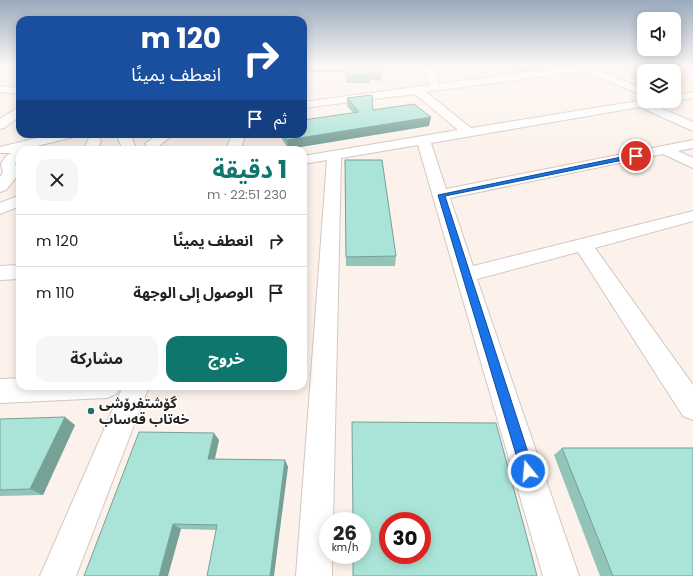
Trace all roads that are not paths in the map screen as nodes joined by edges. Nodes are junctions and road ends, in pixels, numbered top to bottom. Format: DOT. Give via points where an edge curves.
graph roads {
  1 [pos="388,94"];
  2 [pos="422,94"];
  3 [pos="693,95"];
  4 [pos="681,97"];
  5 [pos="637,100"];
  6 [pos="307,104"];
  7 [pos="659,108"];
  8 [pos="16,113"];
  9 [pos="0,125"];
  10 [pos="693,127"];
  11 [pos="468,132"];
  12 [pos="50,138"];
  13 [pos="52,138"];
  14 [pos="60,138"];
  15 [pos="161,138"];
  16 [pos="423,140"];
  17 [pos="82,142"];
  18 [pos="693,144"];
  19 [pos="20,146"];
  20 [pos="35,146"];
  21 [pos="152,146"];
  22 [pos="16,147"];
  23 [pos="5,150"];
  24 [pos="665,150"];
  25 [pos="334,155"];
  26 [pos="16,156"];
  27 [pos="307,159"];
  28 [pos="693,164"];
  29 [pos="10,174"];
  30 [pos="0,187"];
  31 [pos="441,195"];
  32 [pos="16,202"];
  33 [pos="0,208"];
  34 [pos="16,208"];
  35 [pos="0,214"];
  36 [pos="693,216"];
  37 [pos="583,245"];
  38 [pos="16,272"];
  39 [pos="0,273"];
  40 [pos="466,275"];
  41 [pos="21,390"];
  42 [pos="134,390"];
  43 [pos="0,391"];
  44 [pos="693,407"];
  45 [pos="58,576"];
  46 [pos="314,576"];
  47 [pos="561,576"];
  1 -- 6 [label="street"];
  2 -- 11 [label="street"];
  3 -- 4 [label="street"];
  5 -- 11 [label="street"];
  7 -- 10 [label="street"];
  8 -- 9 [label="street"];
  11 -- 16 [label="street"];
  12 -- 19 [label="street"];
  13 -- 20 [label="street"];
  14 -- 17 [label="street"];
  15 -- 21 [label="street"];
  16 -- 25 [label="street"];
  16 -- 31 [label="street"];
  18 -- 24 [label="street"];
  22 -- 23 [label="street"];
  24 -- 28 [label="street"];
  24 -- 31 [label="street"];
  25 -- 27 [label="street"];
  25 -- 46 [label="street"];
  26 -- 29 [label="street" via="8,164"];
  29 -- 30 [label="street"];
  31 -- 40 [label="street"];
  32 -- 33 [label="street"];
  34 -- 35 [label="street"];
  36 -- 37 [label="street"];
  37 -- 40 [label="street"];
  37 -- 44 [label="street"];
  38 -- 39 [label="street"];
  40 -- 47 [label="street"];
  41 -- 43 [label="street"];
  42 -- 45 [label="street"];
}
